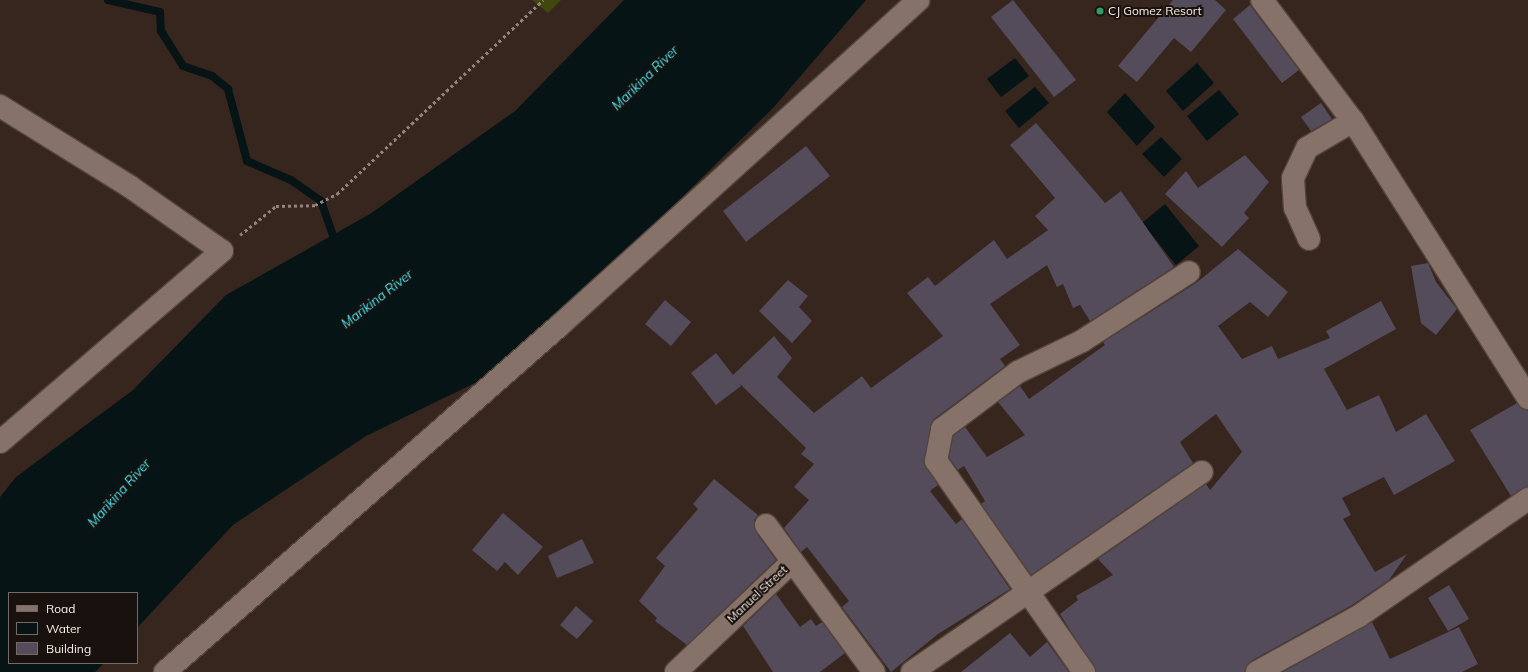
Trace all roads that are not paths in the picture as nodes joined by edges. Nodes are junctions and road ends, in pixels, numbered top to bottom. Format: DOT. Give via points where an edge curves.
graph roads {
  1 [pos="918,0"];
  2 [pos="1262,0"];
  3 [pos="0,106"];
  4 [pos="1353,121"];
  5 [pos="1309,239"];
  6 [pos="1189,272"];
  7 [pos="1528,398"];
  8 [pos="0,442"];
  9 [pos="1202,472"];
  10 [pos="1528,499"];
  11 [pos="766,526"];
  12 [pos="792,562"];
  13 [pos="1024,592"];
  14 [pos="165,672"];
  15 [pos="676,672"];
  16 [pos="874,672"];
  17 [pos="912,672"];
  18 [pos="1084,672"];
  19 [pos="1257,672"];
  1 -- 14 [label="street" via="553,331"];
  2 -- 4 [label="street"];
  3 -- 8 [label="street" via="129,186 222,251"];
  4 -- 5 [label="street" via="1307,148 1293,178 1295,208"];
  4 -- 7 [label="street"];
  6 -- 13 [label="street" via="1082,341 1018,372 942,430 936,461"];
  9 -- 13 [label="street"];
  10 -- 19 [label="street" via="1359,616"];
  11 -- 12 [label="street"];
  12 -- 15 [label="street, Manuel Street"];
  12 -- 16 [label="street, Manuel Street"];
  13 -- 17 [label="street"];
  13 -- 18 [label="street"];
}
